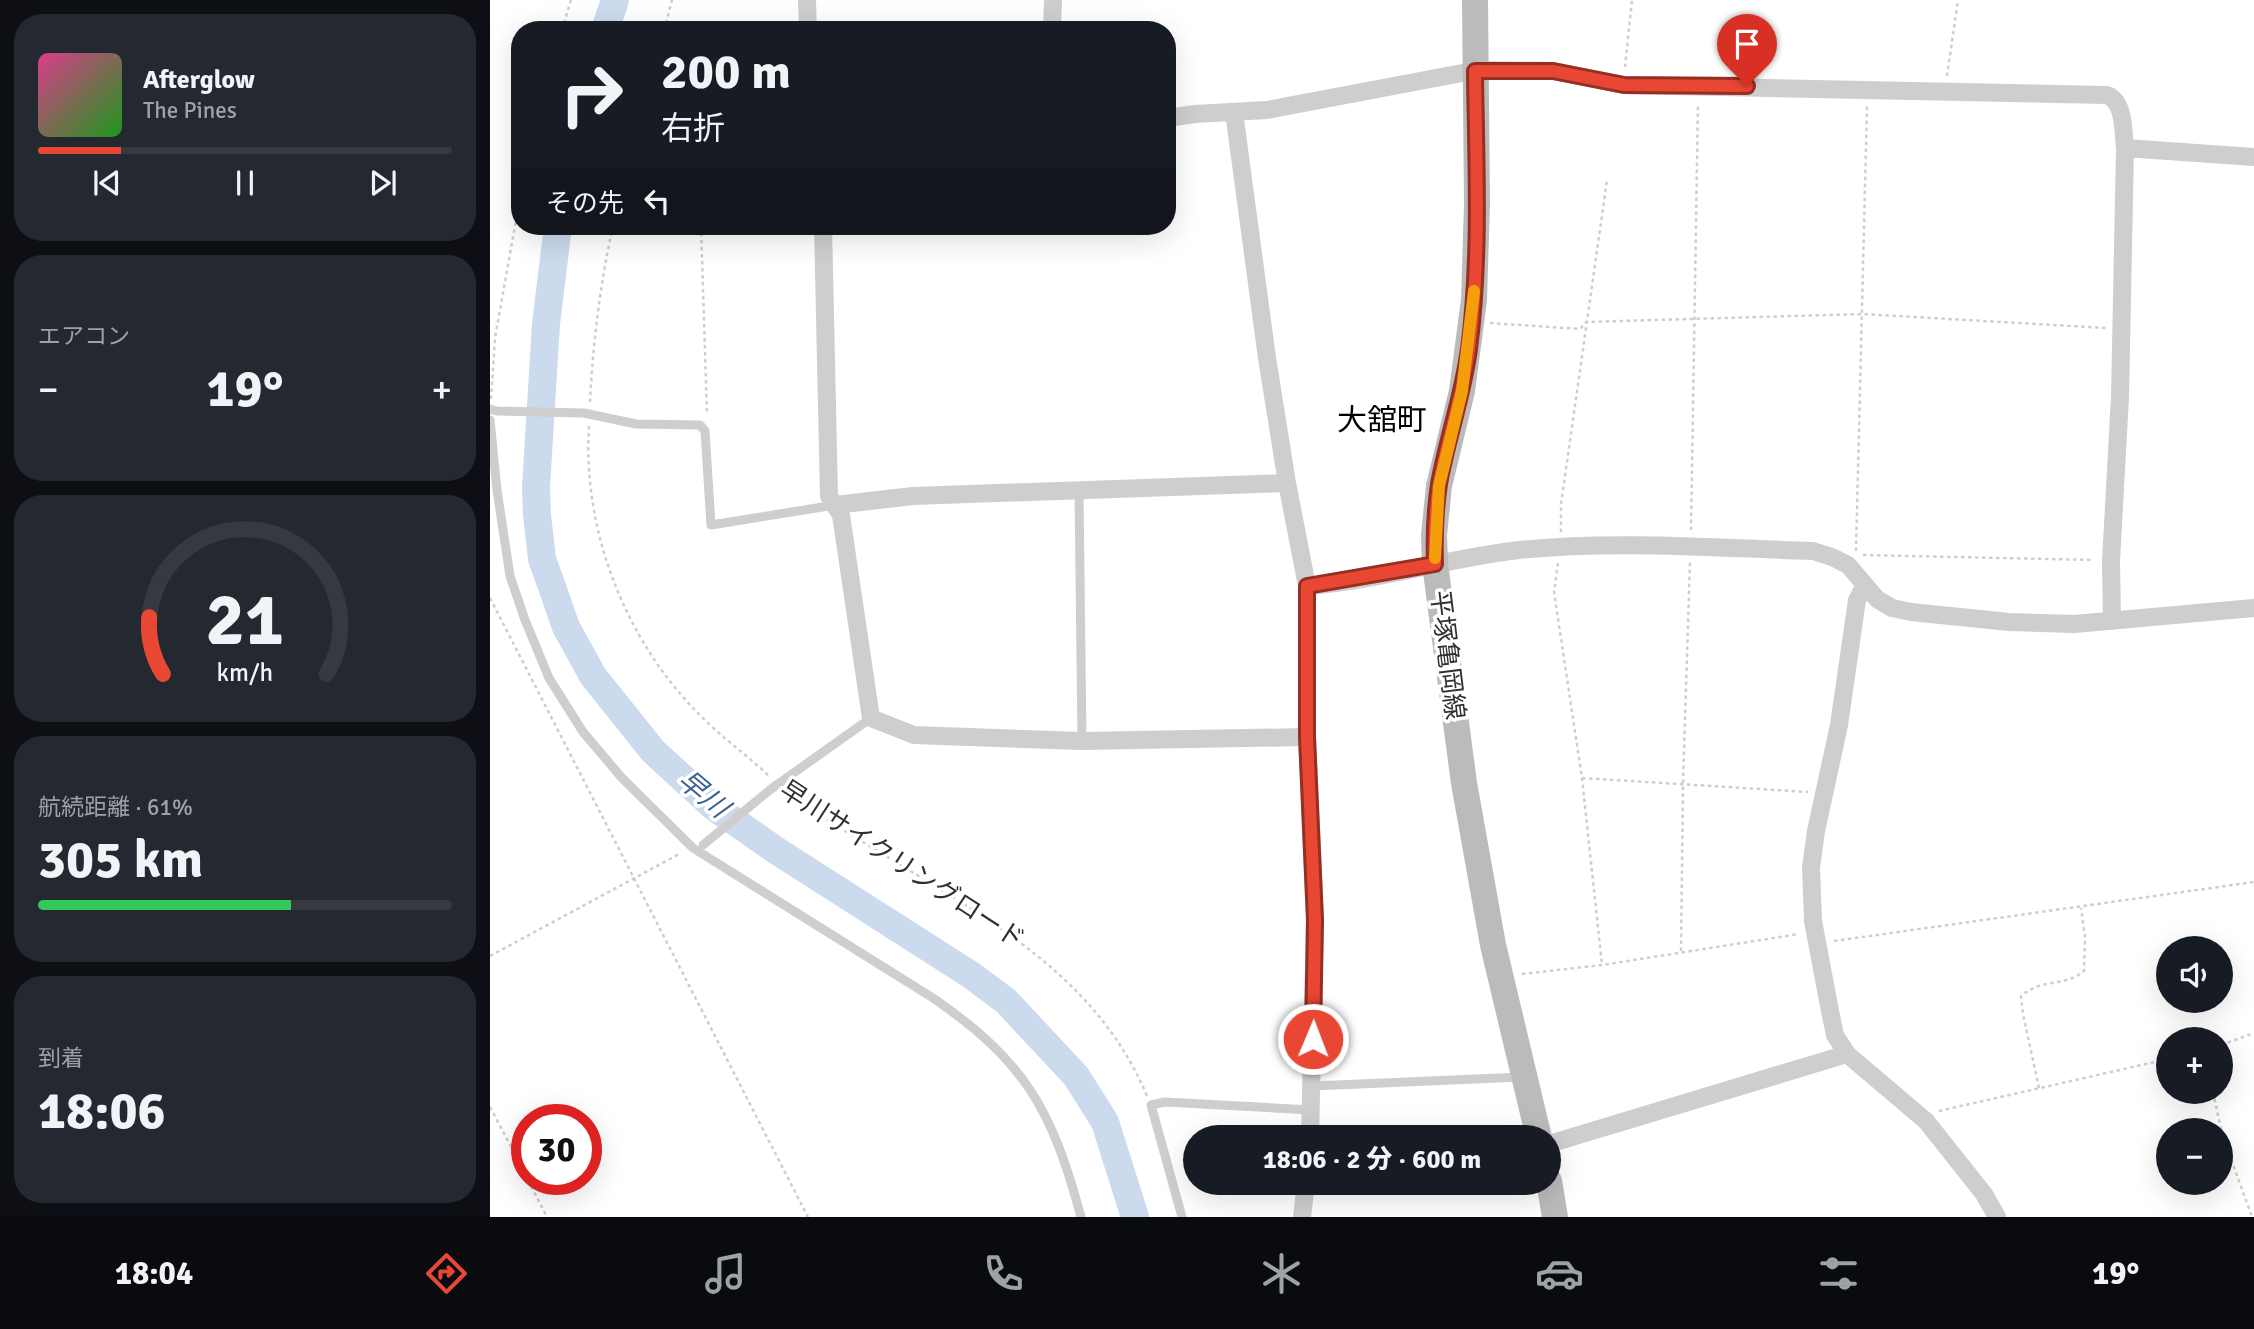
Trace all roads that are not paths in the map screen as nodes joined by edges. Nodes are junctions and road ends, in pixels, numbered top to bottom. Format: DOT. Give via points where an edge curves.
graph roads {
  1 [pos="807,0"];
  2 [pos="1053,0"];
  3 [pos="1475,0"];
  4 [pos="808,21"];
  5 [pos="1052,21"];
  6 [pos="1475,71"];
  7 [pos="1234,112"];
  8 [pos="1176,117"];
  9 [pos="2125,148"];
  10 [pos="2254,157"];
  11 [pos="823,235"];
  12 [pos="492,411"];
  13 [pos="490,420"];
  14 [pos="1287,483"];
  15 [pos="1079,492"];
  16 [pos="835,505"];
  17 [pos="1435,564"];
  18 [pos="1307,586"];
  19 [pos="1864,587"];
  20 [pos="2254,608"];
  21 [pos="2112,621"];
  22 [pos="871,718"];
  23 [pos="1307,737"];
  24 [pos="1082,741"];
  25 [pos="698,847"];
  26 [pos="1847,1054"];
  27 [pos="1524,1076"];
  28 [pos="1313,1086"];
  29 [pos="1312,1110"];
  30 [pos="1311,1125"];
  31 [pos="1536,1125"];
  32 [pos="1561,1140"];
  33 [pos="1305,1195"];
  34 [pos="1551,1195"];
  35 [pos="1081,1217"];
  36 [pos="1182,1217"];
  37 [pos="1303,1217"];
  38 [pos="1555,1217"];
  39 [pos="1997,1217"];
  1 -- 4 [label="street"];
  2 -- 5 [label="street"];
  3 -- 6 [label="main road, 平塚亀岡線"];
  6 -- 7 [label="street" via="1267,110"];
  6 -- 9 [label="street" via="1553,71 1624,85 2107,95 2120,110"];
  6 -- 17 [label="main road, 平塚亀岡線" via="1474,300 1462,391 1439,486"];
  7 -- 8 [label="street"];
  7 -- 14 [label="street"];
  9 -- 10 [label="street"];
  9 -- 21 [label="street"];
  11 -- 16 [label="street" via="829,496"];
  12 -- 16 [label="lane" via="700,425 705,431 711,525"];
  13 -- 25 [label="lane" via="510,576 549,678 606,760"];
  14 -- 15 [label="street"];
  14 -- 18 [label="street"];
  15 -- 16 [label="street" via="913,496"];
  15 -- 24 [label="lane"];
  16 -- 22 [label="street" via="841,516"];
  17 -- 18 [label="street"];
  17 -- 19 [label="street" via="1561,547 1813,551 1847,565"];
  17 -- 27 [label="main road, 平塚亀岡線" via="1464,783 1500,977"];
  18 -- 23 [label="street"];
  19 -- 21 [label="street" via="1892,608 1911,612 2044,624"];
  19 -- 26 [label="street" via="1857,600 1811,868 1813,921 1835,1035"];
  20 -- 21 [label="street"];
  22 -- 24 [label="street" via="914,735"];
  22 -- 25 [label="lane"];
  23 -- 24 [label="street"];
  23 -- 28 [label="street" via="1315,920"];
  25 -- 35 [label="lane" via="933,998 994,1044 1043,1109 1056,1135"];
  26 -- 32 [label="street"];
  26 -- 39 [label="street" via="1926,1121"];
  27 -- 28 [label="lane"];
  27 -- 31 [label="main road, 平塚亀岡線"];
  28 -- 29 [label="street"];
  29 -- 30 [label="street"];
  29 -- 36 [label="lane" via="1151,1105"];
  33 -- 37 [label="street"];
  34 -- 38 [label="main road"];
}
